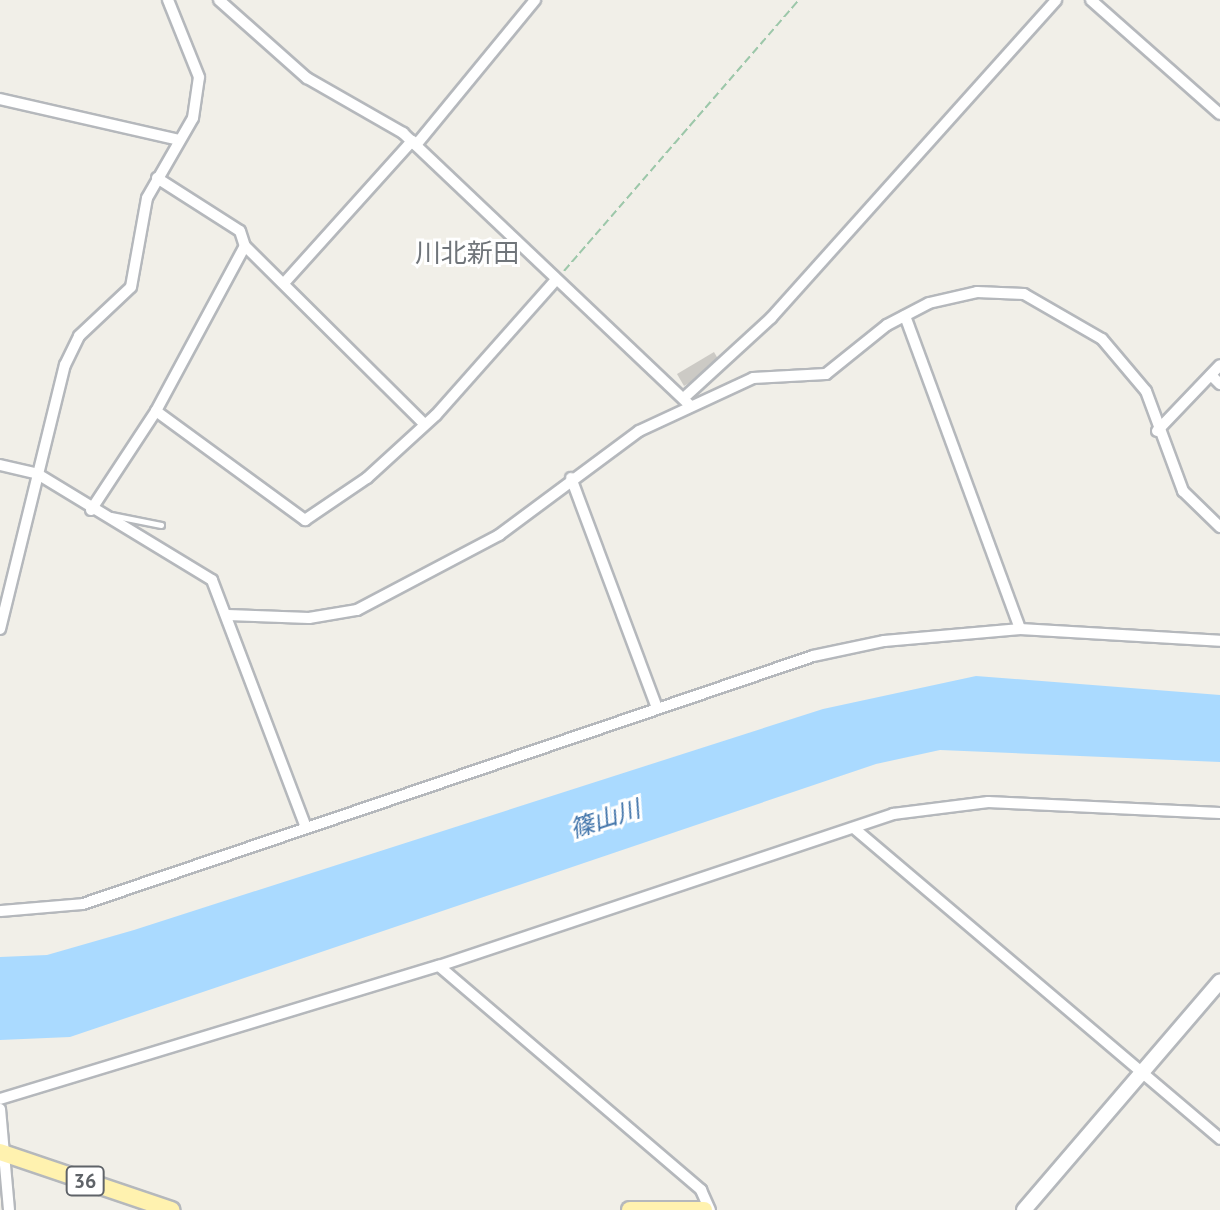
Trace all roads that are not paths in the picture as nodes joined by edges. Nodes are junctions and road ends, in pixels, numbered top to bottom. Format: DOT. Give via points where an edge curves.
graph roads {
  1 [pos="168,0"];
  2 [pos="219,0"];
  3 [pos="535,0"];
  4 [pos="1056,0"];
  5 [pos="1091,0"];
  6 [pos="0,99"];
  7 [pos="1220,114"];
  8 [pos="179,140"];
  9 [pos="414,143"];
  10 [pos="157,178"];
  11 [pos="245,246"];
  12 [pos="556,280"];
  13 [pos="285,282"];
  14 [pos="905,316"];
  15 [pos="1220,365"];
  16 [pos="1211,375"];
  17 [pos="1220,384"];
  18 [pos="689,400"];
  19 [pos="156,411"];
  20 [pos="424,424"];
  21 [pos="1157,431"];
  22 [pos="0,465"];
  23 [pos="36,473"];
  24 [pos="571,478"];
  25 [pos="91,510"];
  26 [pos="102,516"];
  27 [pos="161,525"];
  28 [pos="1220,527"];
  29 [pos="228,615"];
  30 [pos="0,629"];
  31 [pos="1020,629"];
  32 [pos="1220,641"];
  33 [pos="657,708"];
  34 [pos="1220,813"];
  35 [pos="306,827"];
  36 [pos="855,829"];
  37 [pos="0,911"];
  38 [pos="439,966"];
  39 [pos="1220,981"];
  40 [pos="1142,1071"];
  41 [pos="0,1099"];
  42 [pos="0,1109"];
  43 [pos="1220,1139"];
  44 [pos="4,1153"];
  45 [pos="9,1210"];
  46 [pos="171,1210"];
  47 [pos="630,1210"];
  48 [pos="707,1210"];
  49 [pos="1024,1210"];
  1 -- 8 [label="street" via="199,77 193,118"];
  2 -- 9 [label="street" via="307,78"];
  3 -- 9 [label="street"];
  4 -- 18 [label="street" via="771,318"];
  5 -- 7 [label="street"];
  6 -- 8 [label="street"];
  8 -- 10 [label="street"];
  9 -- 12 [label="street"];
  9 -- 13 [label="street"];
  10 -- 11 [label="street" via="240,231"];
  10 -- 23 [label="street" via="147,198 139,271 116,306 71,349"];
  11 -- 13 [label="street"];
  11 -- 19 [label="street"];
  12 -- 18 [label="street"];
  12 -- 20 [label="street"];
  13 -- 20 [label="street"];
  14 -- 18 [label="street" via="826,374 753,378"];
  14 -- 21 [label="street" via="977,292 1024,294 1048,304 1102,339 1146,391"];
  14 -- 31 [label="street"];
  15 -- 16 [label="street"];
  16 -- 17 [label="street"];
  16 -- 21 [label="street"];
  18 -- 24 [label="street"];
  19 -- 20 [label="street" via="305,520 367,478"];
  19 -- 25 [label="street"];
  21 -- 28 [label="street" via="1183,491"];
  22 -- 23 [label="street"];
  23 -- 25 [label="street"];
  23 -- 30 [label="street"];
  24 -- 29 [label="street" via="499,535 357,610 309,618"];
  24 -- 33 [label="street"];
  25 -- 26 [label="street"];
  26 -- 27 [label="lane"];
  26 -- 29 [label="street" via="212,580"];
  29 -- 35 [label="street"];
  31 -- 32 [label="street"];
  31 -- 33 [label="street" via="884,641 813,656"];
  33 -- 35 [label="street"];
  34 -- 36 [label="street" via="988,802 921,809"];
  35 -- 37 [label="street" via="83,904"];
  36 -- 38 [label="street"];
  36 -- 40 [label="street"];
  38 -- 41 [label="street"];
  38 -- 48 [label="street" via="701,1190"];
  39 -- 40 [label="street"];
  40 -- 43 [label="street"];
  40 -- 49 [label="street"];
  42 -- 44 [label="street"];
  44 -- 45 [label="street"];
  44 -- 46 [label="main road, 36"];
  47 -- 48 [label="main road"];
}
